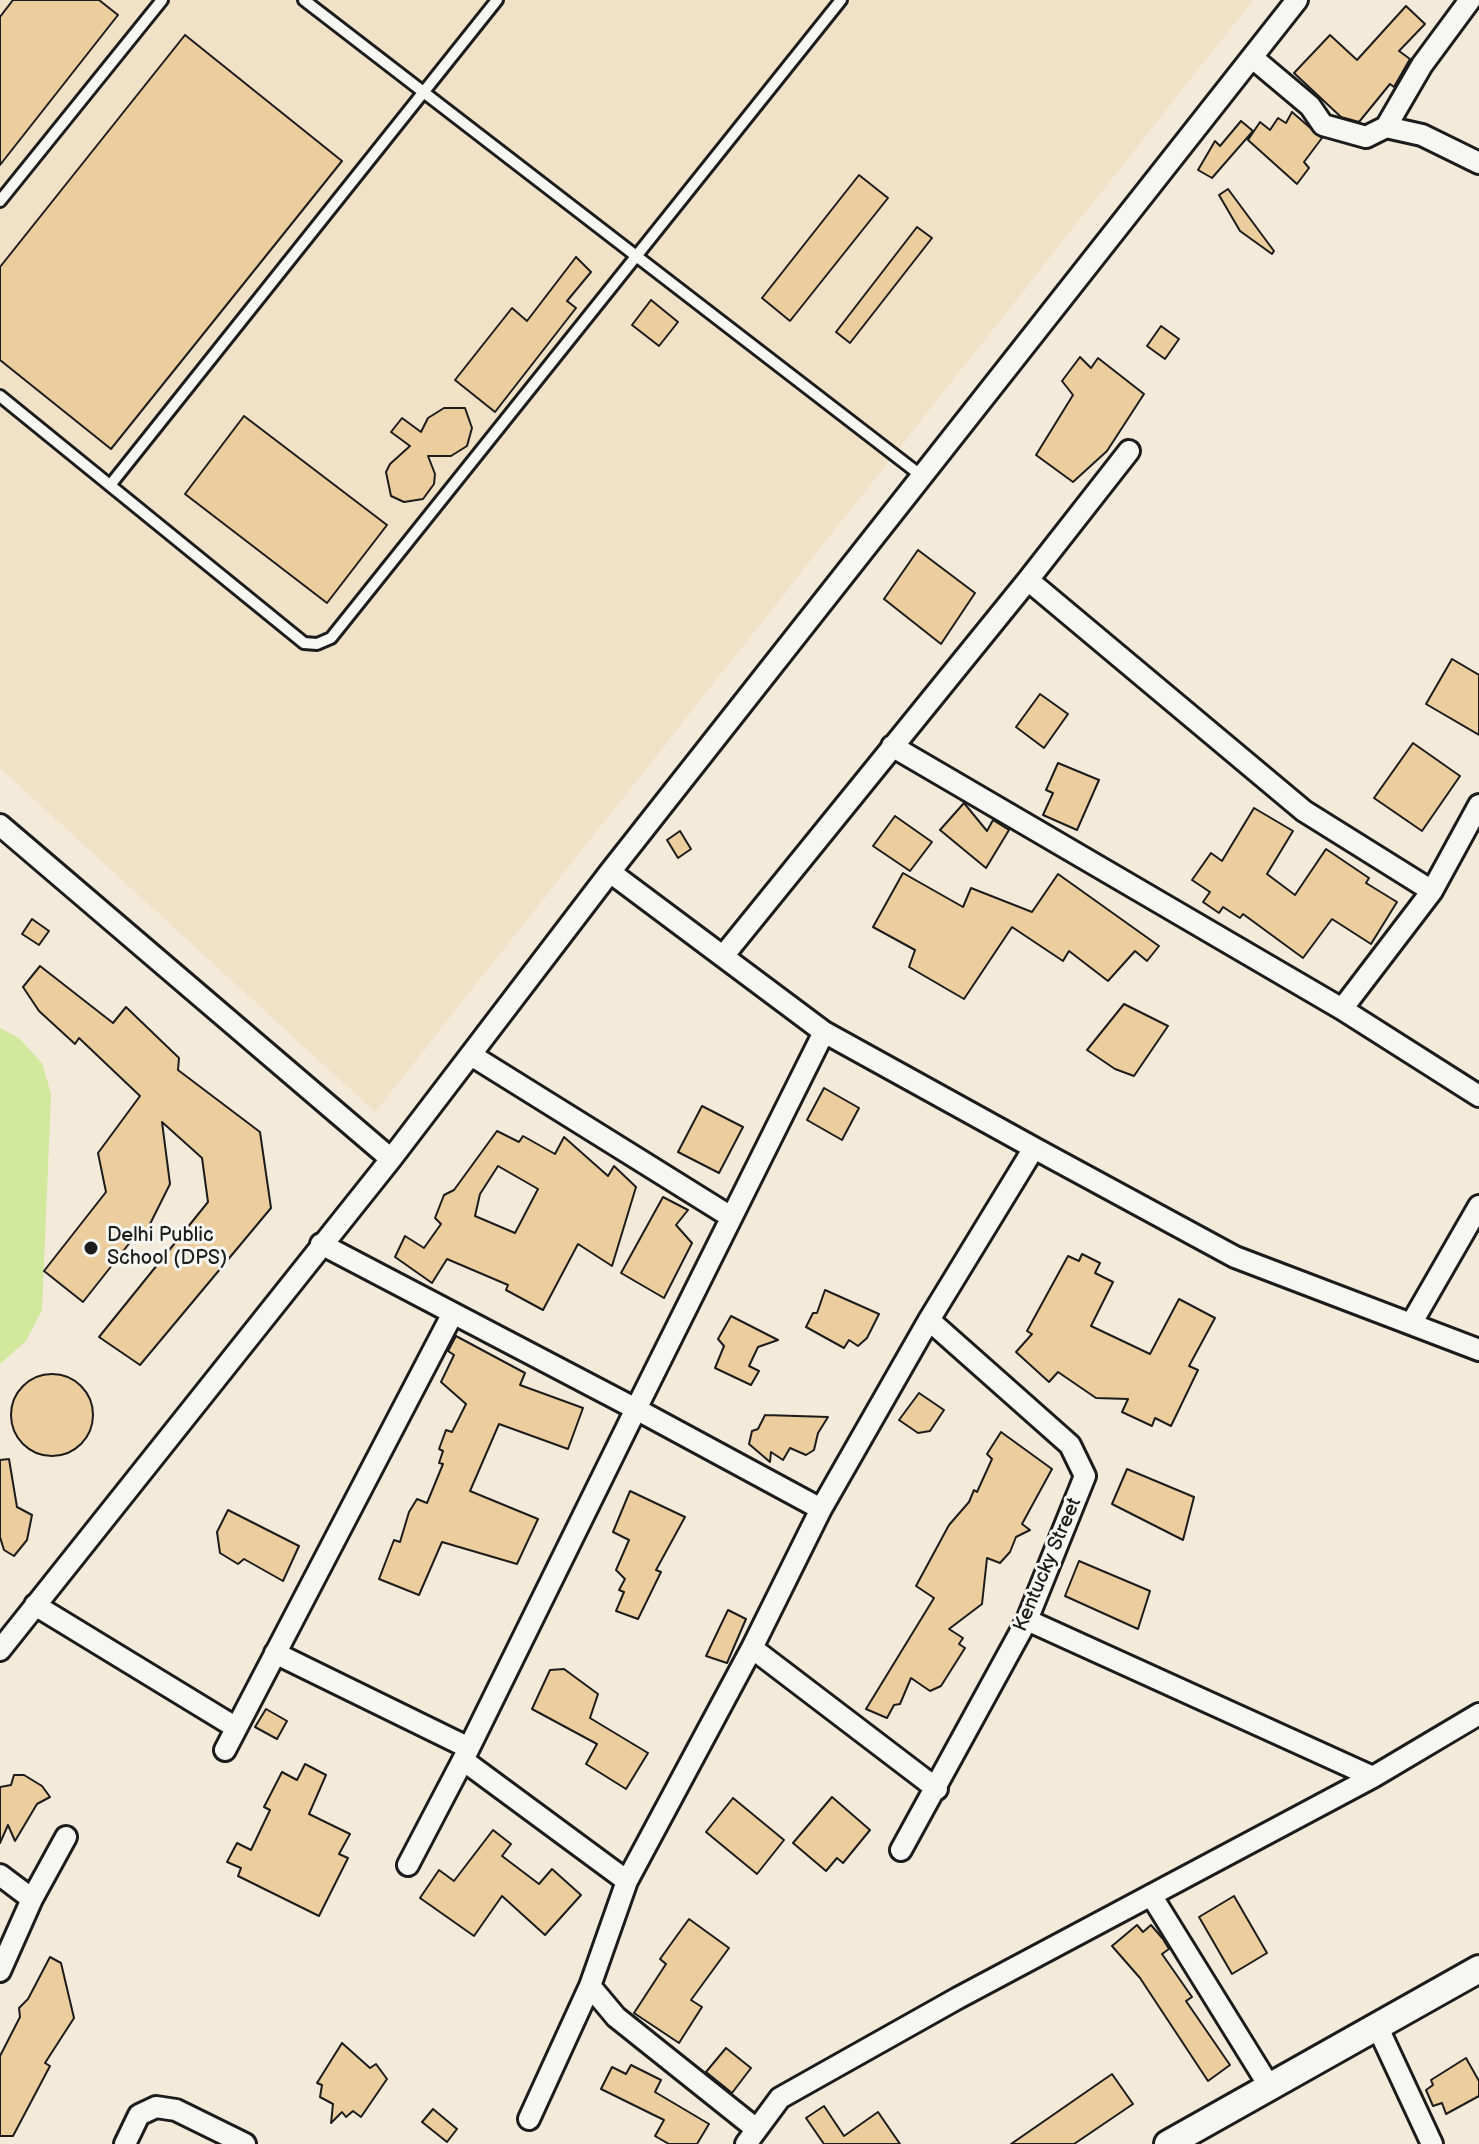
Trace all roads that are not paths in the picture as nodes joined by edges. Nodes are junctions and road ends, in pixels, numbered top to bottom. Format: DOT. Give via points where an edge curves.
graph roads {
  1 [pos="162,0"];
  2 [pos="304,0"];
  3 [pos="497,0"];
  4 [pos="841,0"];
  5 [pos="1297,0"];
  6 [pos="1470,0"];
  7 [pos="1254,59"];
  8 [pos="424,92"];
  9 [pos="1386,127"];
  10 [pos="1479,163"];
  11 [pos="1,199"];
  12 [pos="638,256"];
  13 [pos="0,396"];
  14 [pos="1129,451"];
  15 [pos="923,477"];
  16 [pos="111,484"];
  17 [pos="1028,580"];
  18 [pos="892,746"];
  19 [pos="1479,805"];
  20 [pos="0,825"];
  21 [pos="610,872"];
  22 [pos="1432,891"];
  23 [pos="724,955"];
  24 [pos="1342,1009"];
  25 [pos="824,1032"];
  26 [pos="471,1055"];
  27 [pos="1479,1096"];
  28 [pos="1034,1148"];
  29 [pos="391,1159"];
  30 [pos="1479,1206"];
  31 [pos="731,1217"];
  32 [pos="321,1244"];
  33 [pos="452,1315"];
  34 [pos="929,1320"];
  35 [pos="1411,1324"];
  36 [pos="1479,1350"];
  37 [pos="636,1409"];
  38 [pos="821,1509"];
  39 [pos="35,1605"];
  40 [pos="1027,1620"];
  41 [pos="752,1648"];
  42 [pos="0,1650"];
  43 [pos="275,1653"];
  44 [pos="1479,1714"];
  45 [pos="235,1727"];
  46 [pos="225,1750"];
  47 [pos="466,1754"];
  48 [pos="1373,1777"];
  49 [pos="937,1789"];
  50 [pos="66,1837"];
  51 [pos="901,1850"];
  52 [pos="408,1865"];
  53 [pos="0,1875"];
  54 [pos="627,1881"];
  55 [pos="1151,1895"];
  56 [pos="32,1899"];
  57 [pos="1479,1969"];
  58 [pos="0,1971"];
  59 [pos="590,1986"];
  60 [pos="1378,2028"];
  61 [pos="1271,2089"];
  62 [pos="529,2119"];
  63 [pos="750,2136"];
  64 [pos="125,2144"];
  65 [pos="245,2144"];
  66 [pos="1168,2144"];
  67 [pos="1432,2144"];
  1 -- 11 [label="lane"];
  2 -- 8 [label="lane"];
  3 -- 8 [label="lane"];
  4 -- 12 [label="lane"];
  5 -- 7 [label="street"];
  6 -- 9 [label="street" via="1422,65"];
  7 -- 9 [label="street" via="1310,106 1323,125 1366,137"];
  7 -- 15 [label="street"];
  8 -- 12 [label="lane"];
  8 -- 16 [label="lane"];
  9 -- 10 [label="street" via="1422,135"];
  12 -- 15 [label="lane"];
  12 -- 16 [label="lane" via="331,638 304,643"];
  13 -- 16 [label="lane"];
  14 -- 17 [label="street"];
  15 -- 21 [label="street"];
  17 -- 18 [label="street"];
  17 -- 22 [label="street" via="1304,811"];
  18 -- 23 [label="street"];
  18 -- 24 [label="street"];
  19 -- 22 [label="street"];
  20 -- 29 [label="street"];
  21 -- 23 [label="street"];
  21 -- 26 [label="street"];
  22 -- 24 [label="street"];
  23 -- 25 [label="street"];
  24 -- 27 [label="street"];
  25 -- 28 [label="street"];
  25 -- 31 [label="street"];
  26 -- 29 [label="street"];
  26 -- 31 [label="street"];
  28 -- 34 [label="street"];
  28 -- 35 [label="street" via="1235,1257"];
  29 -- 32 [label="street"];
  30 -- 35 [label="street"];
  31 -- 37 [label="street"];
  32 -- 33 [label="street"];
  32 -- 39 [label="street"];
  33 -- 37 [label="street"];
  33 -- 43 [label="street"];
  34 -- 38 [label="street"];
  34 -- 40 [label="street, Kentucky Street" via="1070,1445 1083,1468 1085,1476"];
  35 -- 36 [label="street"];
  37 -- 38 [label="street"];
  37 -- 47 [label="street"];
  38 -- 41 [label="street"];
  39 -- 42 [label="street"];
  39 -- 45 [label="street"];
  40 -- 48 [label="street"];
  40 -- 49 [label="street, Kentucky Street"];
  41 -- 49 [label="street"];
  41 -- 54 [label="street"];
  43 -- 45 [label="street"];
  43 -- 47 [label="street"];
  44 -- 48 [label="street"];
  45 -- 46 [label="street"];
  47 -- 52 [label="street"];
  47 -- 54 [label="street"];
  48 -- 55 [label="street"];
  49 -- 51 [label="street, Kentucky Street"];
  50 -- 56 [label="street"];
  53 -- 56 [label="street"];
  54 -- 59 [label="street"];
  55 -- 61 [label="street"];
  55 -- 63 [label="street" via="780,2098"];
  56 -- 58 [label="street"];
  57 -- 60 [label="street"];
  59 -- 62 [label="street"];
  59 -- 63 [label="street" via="616,2017"];
  60 -- 61 [label="street"];
  60 -- 67 [label="street"];
  61 -- 66 [label="street"];
  64 -- 65 [label="street" via="139,2115 156,2107 176,2110"];
}
